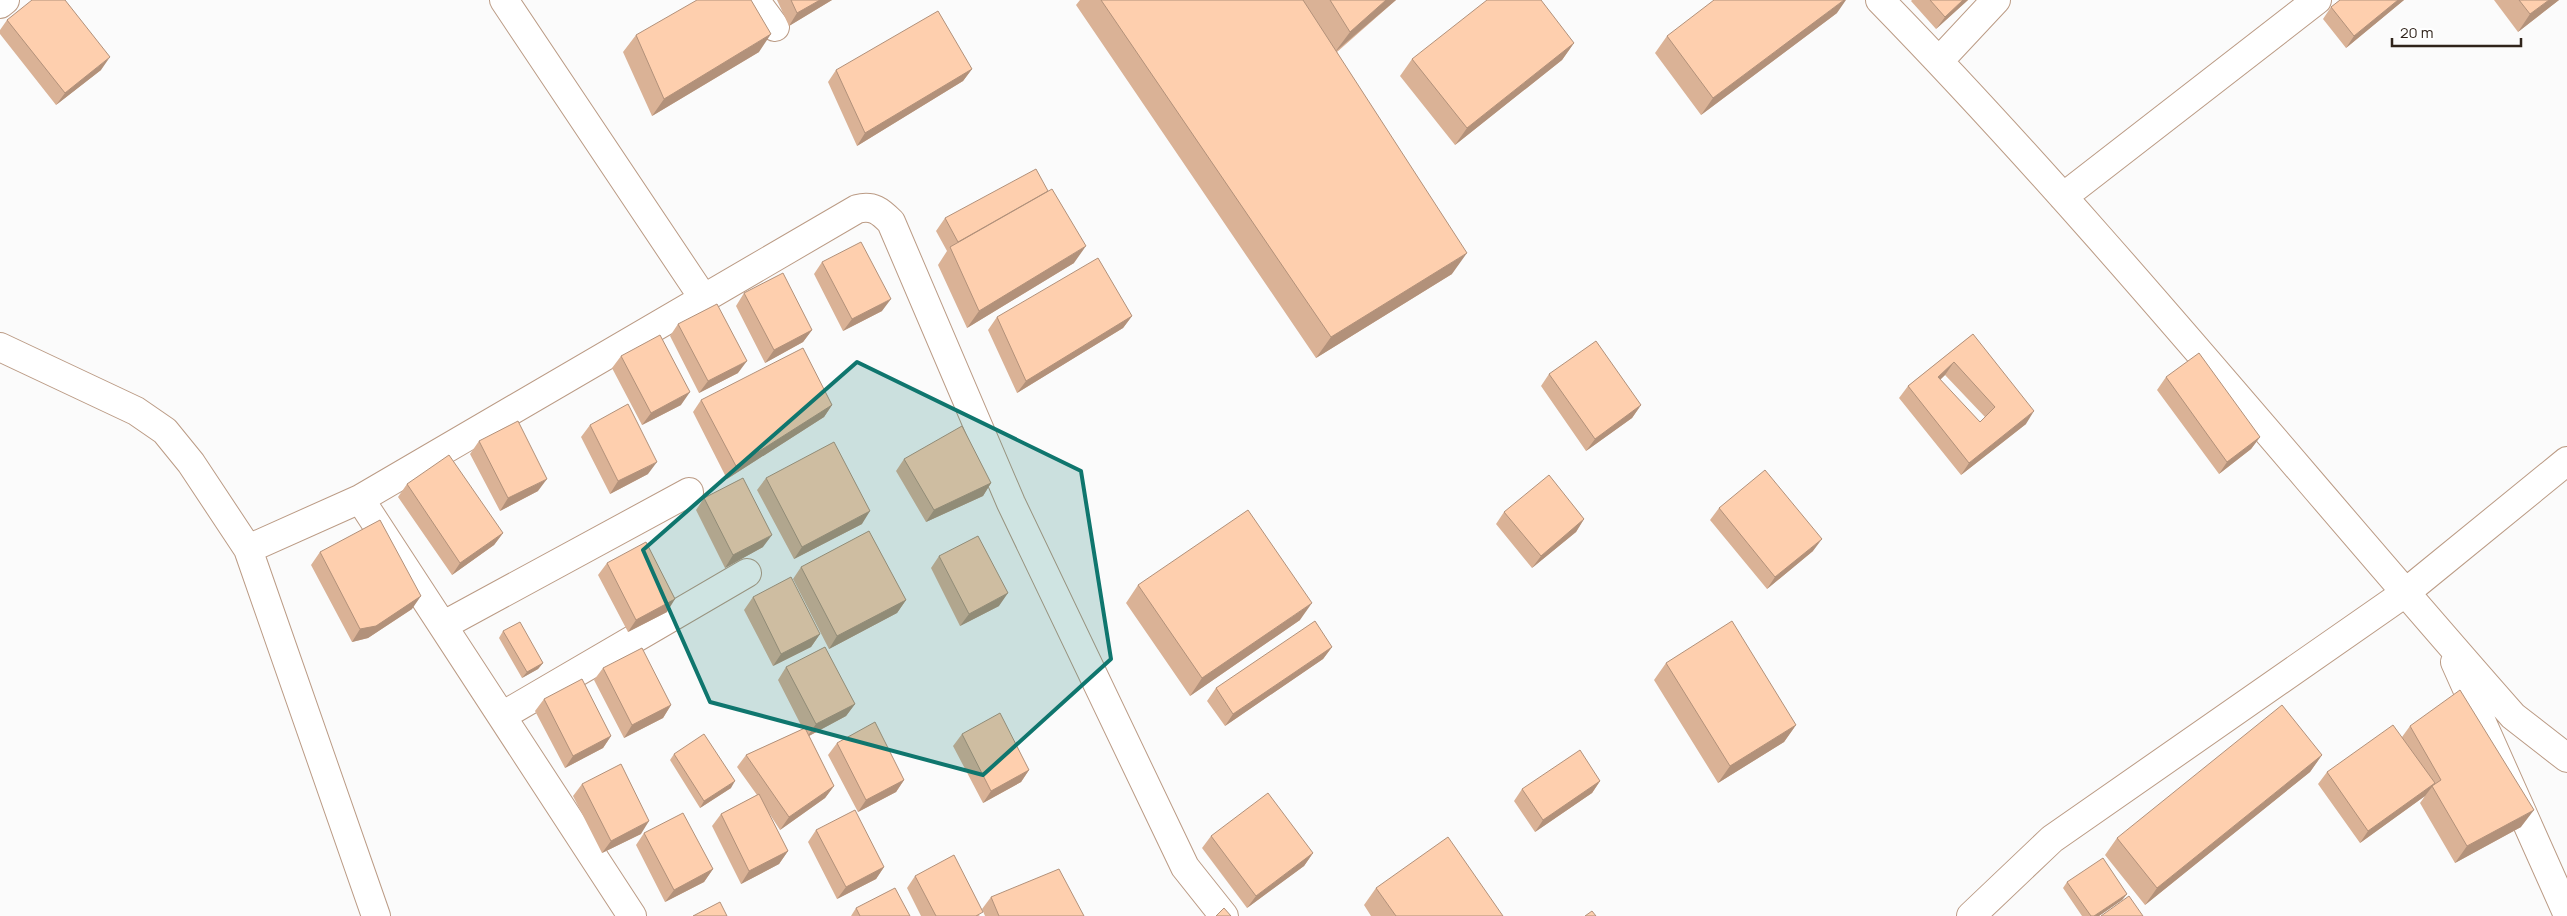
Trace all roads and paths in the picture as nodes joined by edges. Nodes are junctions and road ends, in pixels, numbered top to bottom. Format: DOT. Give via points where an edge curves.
graph roads {
  1 [pos="5,0"];
  2 [pos="504,0"];
  3 [pos="755,0"];
  4 [pos="1880,0"];
  5 [pos="1996,0"];
  6 [pos="2317,0"];
  7 [pos="0,4"];
  8 [pos="775,27"];
  9 [pos="1939,61"];
  10 [pos="2063,197"];
  11 [pos="704,299"];
  12 [pos="0,348"];
  13 [pos="2567,461"];
  14 [pos="689,492"];
  15 [pos="360,499"];
  16 [pos="248,549"];
  17 [pos="747,573"];
  18 [pos="2405,593"];
  19 [pos="444,625"];
  20 [pos="2444,638"];
  21 [pos="502,716"];
  22 [pos="2567,758"];
  23 [pos="2567,913"];
  24 [pos="376,916"];
  25 [pos="632,916"];
  26 [pos="1224,916"];
  27 [pos="1971,916"];
  1 -- 7 [label="street"];
  2 -- 11 [label="street"];
  3 -- 8 [label="street"];
  4 -- 9 [label="street"];
  5 -- 9 [label="street"];
  6 -- 10 [label="street"];
  9 -- 10 [label="street"];
  10 -- 18 [label="street"];
  11 -- 15 [label="street"];
  11 -- 26 [label="street" via="857,210 874,208 892,222 1028,539 1186,867"];
  12 -- 16 [label="street" via="136,411 164,431 191,463"];
  13 -- 18 [label="street"];
  14 -- 19 [label="street"];
  15 -- 16 [label="street"];
  15 -- 19 [label="street"];
  16 -- 24 [label="street"];
  17 -- 21 [label="street"];
  18 -- 20 [label="street"];
  18 -- 27 [label="street" via="2052,840"];
  19 -- 21 [label="street"];
  20 -- 22 [label="street" via="2513,716"];
  20 -- 23 [label="street"];
  21 -- 25 [label="street"];
}
